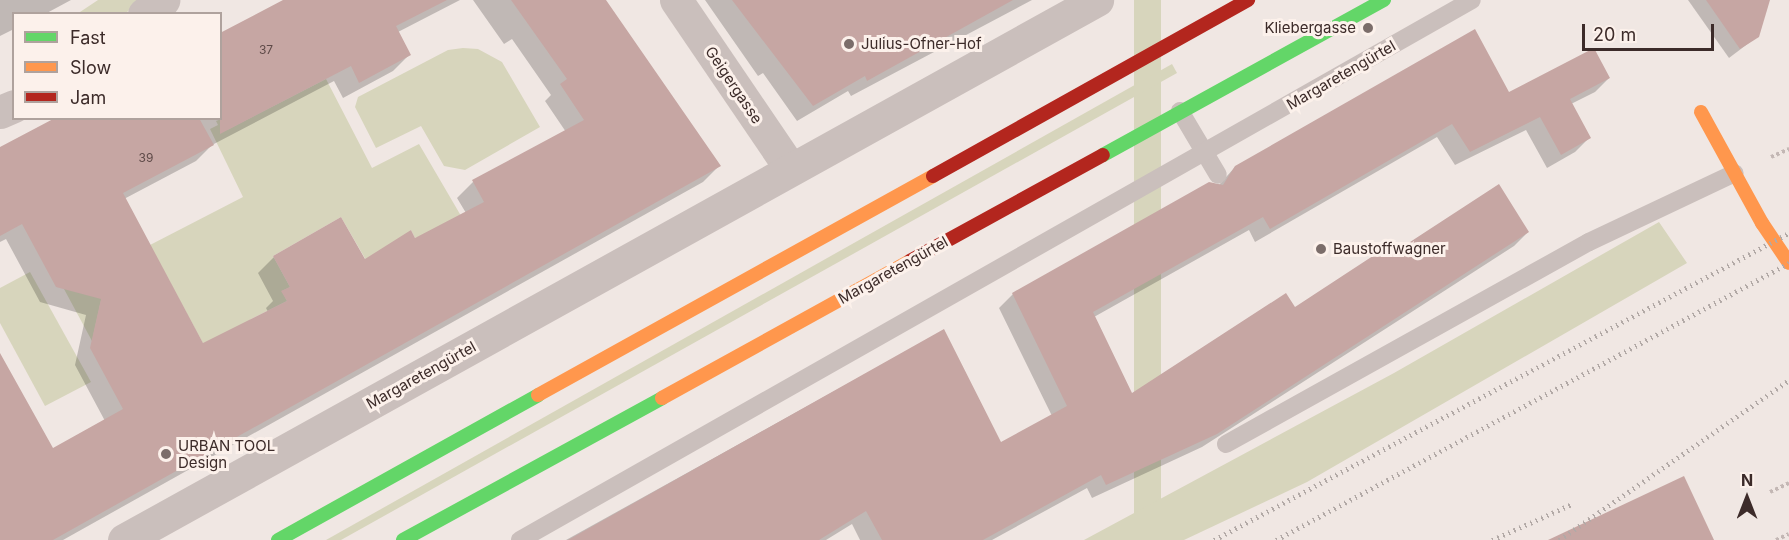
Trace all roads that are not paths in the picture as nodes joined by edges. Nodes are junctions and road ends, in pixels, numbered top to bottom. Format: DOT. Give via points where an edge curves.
graph roads {
  1 [pos="163,0"];
  2 [pos="676,0"];
  3 [pos="1096,0"];
  4 [pos="1248,0"];
  5 [pos="1384,0"];
  6 [pos="1472,0"];
  7 [pos="147,12"];
  8 [pos="1180,111"];
  9 [pos="1701,112"];
  10 [pos="1204,153"];
  11 [pos="791,169"];
  12 [pos="1735,173"];
  13 [pos="1218,175"];
  14 [pos="1789,263"];
  15 [pos="1226,444"];
  16 [pos="124,540"];
  17 [pos="278,540"];
  18 [pos="403,540"];
  19 [pos="520,540"];
  1 -- 7 [label="street"];
  2 -- 11 [label="street, Geigergasse"];
  3 -- 11 [label="street, Margaretengürtel"];
  4 -- 17 [label="main road"];
  5 -- 8 [label="main road, Margaretengürtel"];
  6 -- 10 [label="lane, Margaretengürtel"];
  8 -- 10 [label="lane"];
  8 -- 18 [label="main road, Margaretengürtel"];
  9 -- 12 [label="main road"];
  10 -- 13 [label="lane"];
  10 -- 19 [label="lane, Margaretengürtel"];
  11 -- 16 [label="street, Margaretengürtel"];
  12 -- 14 [label="main road"];
  12 -- 15 [label="lane" via="1589,242"];
}
